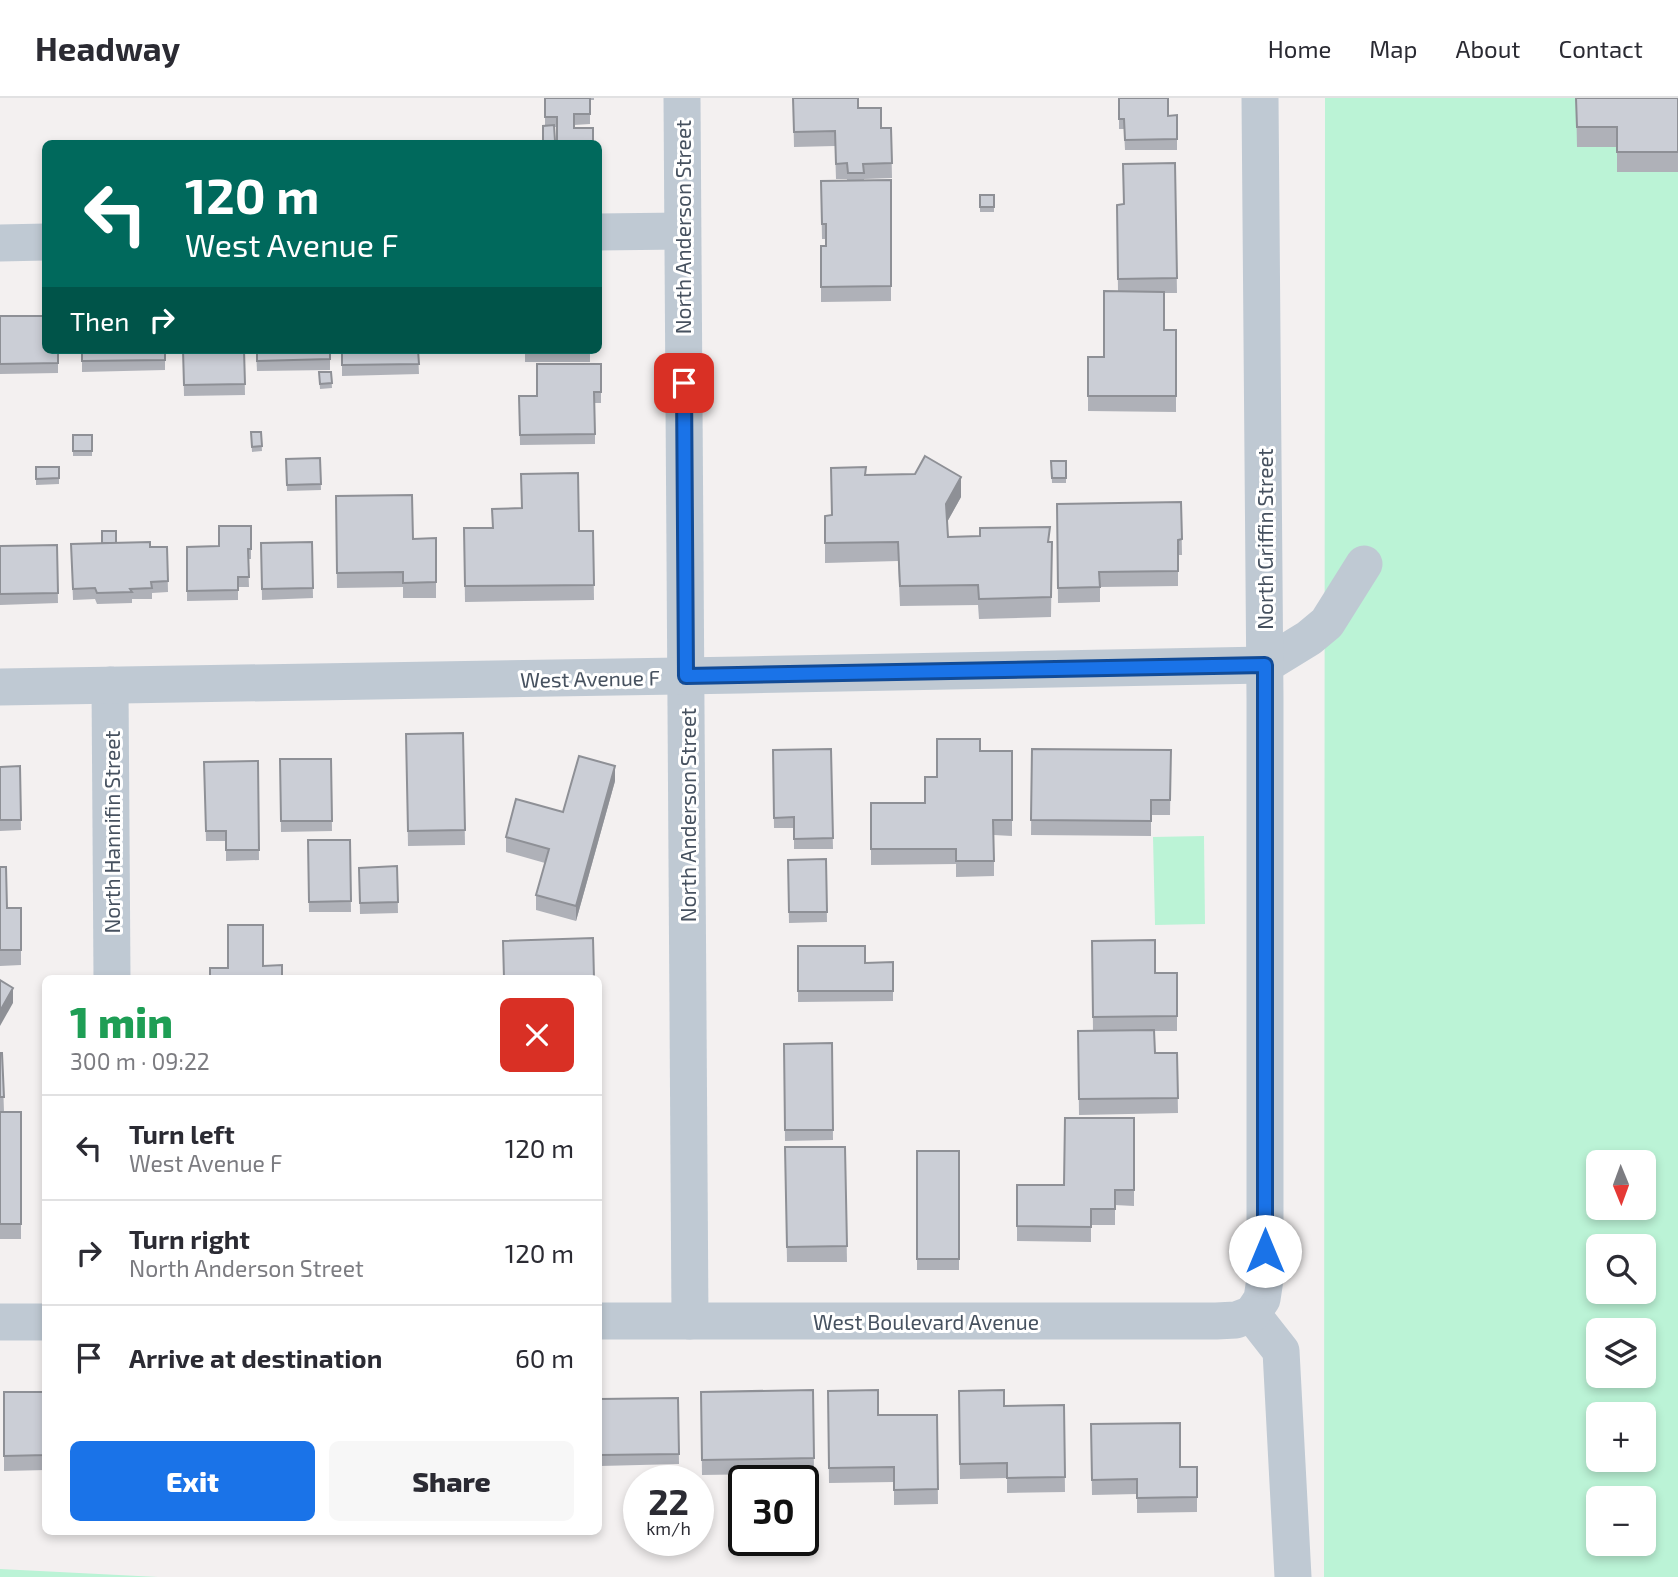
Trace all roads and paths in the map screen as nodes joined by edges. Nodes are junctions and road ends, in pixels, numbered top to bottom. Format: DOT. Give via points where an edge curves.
graph roads {
  1 [pos="682,98"];
  2 [pos="1260,98"];
  3 [pos="682,231"];
  4 [pos="602,232"];
  5 [pos="42,242"];
  6 [pos="0,243"];
  7 [pos="1364,564"];
  8 [pos="1265,665"];
  9 [pos="686,676"];
  10 [pos="110,685"];
  11 [pos="0,687"];
  12 [pos="112,975"];
  13 [pos="1252,1314"];
  14 [pos="602,1321"];
  15 [pos="690,1321"];
  16 [pos="0,1322"];
  17 [pos="42,1322"];
  18 [pos="1293,1577"];
  1 -- 3 [label="street, North Anderson Street"];
  2 -- 8 [label="street, North Griffin Street"];
  3 -- 4 [label="street"];
  3 -- 9 [label="street, North Anderson Street"];
  5 -- 6 [label="street"];
  7 -- 8 [label="street" via="1327,623"];
  8 -- 9 [label="street, West Avenue F"];
  8 -- 13 [label="street, North Griffin Street" via="1265,1279 1262,1299"];
  9 -- 10 [label="street, West Avenue F"];
  9 -- 15 [label="street, North Anderson Street"];
  10 -- 11 [label="street, West Avenue F"];
  10 -- 12 [label="street, North Hannifin Street"];
  13 -- 15 [label="street, West Boulevard Avenue" via="1216,1321"];
  13 -- 18 [label="street" via="1282,1352"];
  14 -- 15 [label="street, West Boulevard Avenue"];
  16 -- 17 [label="street"];
}
